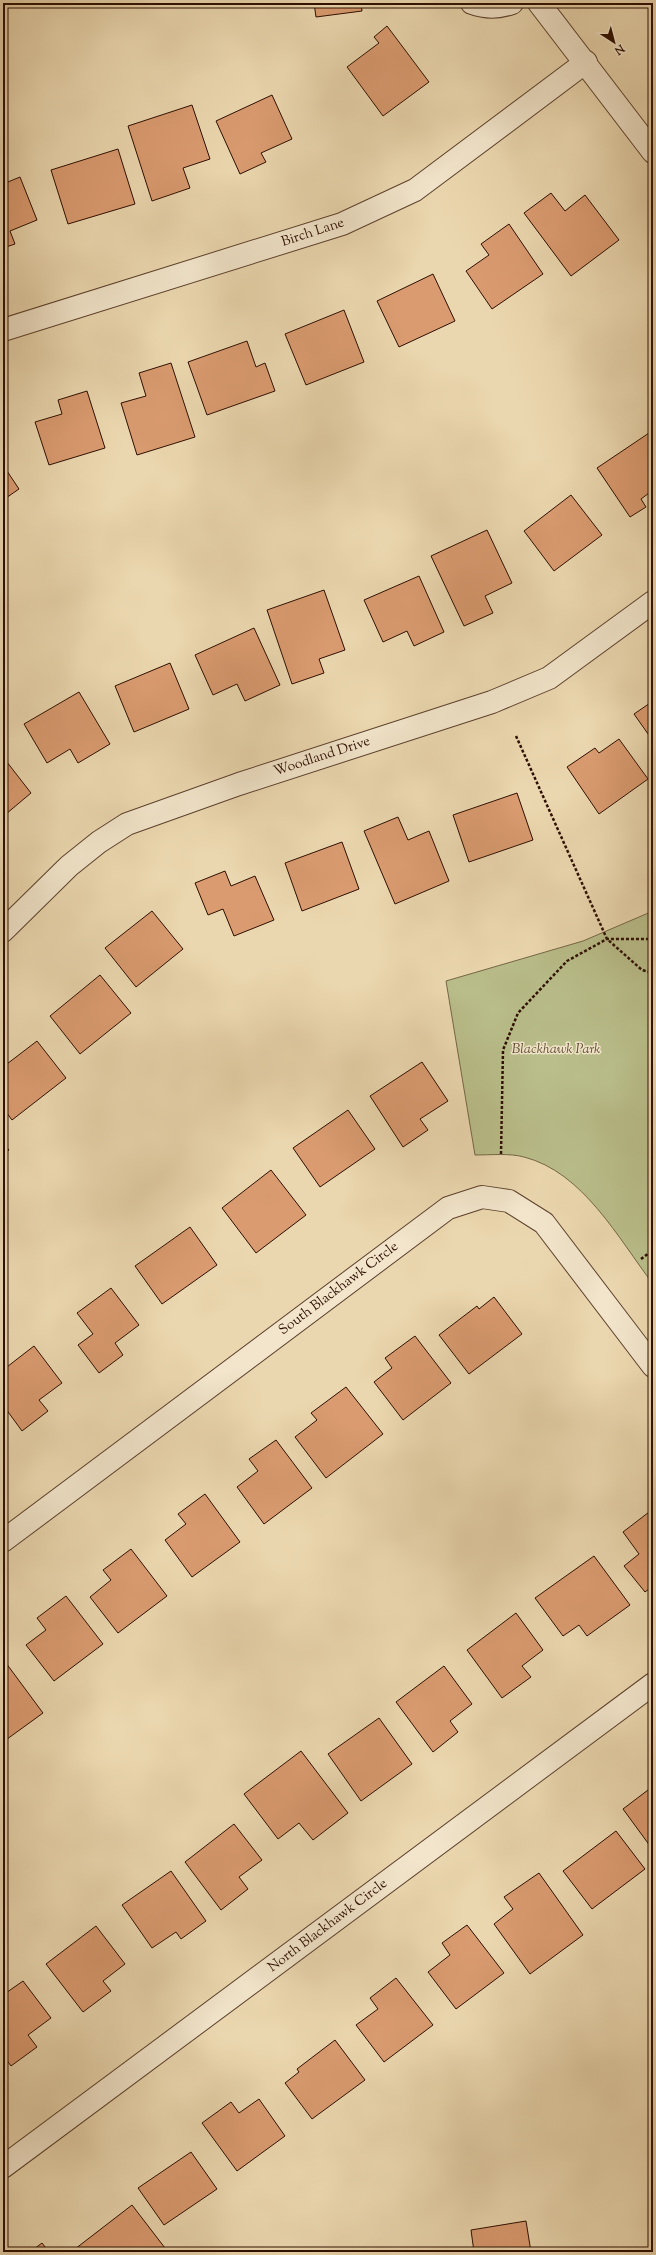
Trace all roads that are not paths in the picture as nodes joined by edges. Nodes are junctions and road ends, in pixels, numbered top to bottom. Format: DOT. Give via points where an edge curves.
graph roads {
  1 [pos="472,3"];
  2 [pos="512,3"];
  3 [pos="539,3"];
  4 [pos="586,62"];
  5 [pos="653,152"];
  6 [pos="3,330"];
  7 [pos="653,602"];
  8 [pos="3,931"];
  9 [pos="653,1366"];
  10 [pos="3,1541"];
  11 [pos="653,1684"];
  12 [pos="3,2167"];
  1 -- 2 [label="street" via="485,7 501,7"];
  3 -- 4 [label="street"];
  4 -- 5 [label="street"];
  4 -- 6 [label="street, Birch Lane" via="415,190 342,224"];
  7 -- 8 [label="street, Woodland Drive" via="548,678 506,696 126,824 69,866"];
  9 -- 10 [label="street, South Blackhawk Circle" via="544,1223 510,1202 482,1197 448,1208"];
  11 -- 12 [label="street, North Blackhawk Circle"];
}
